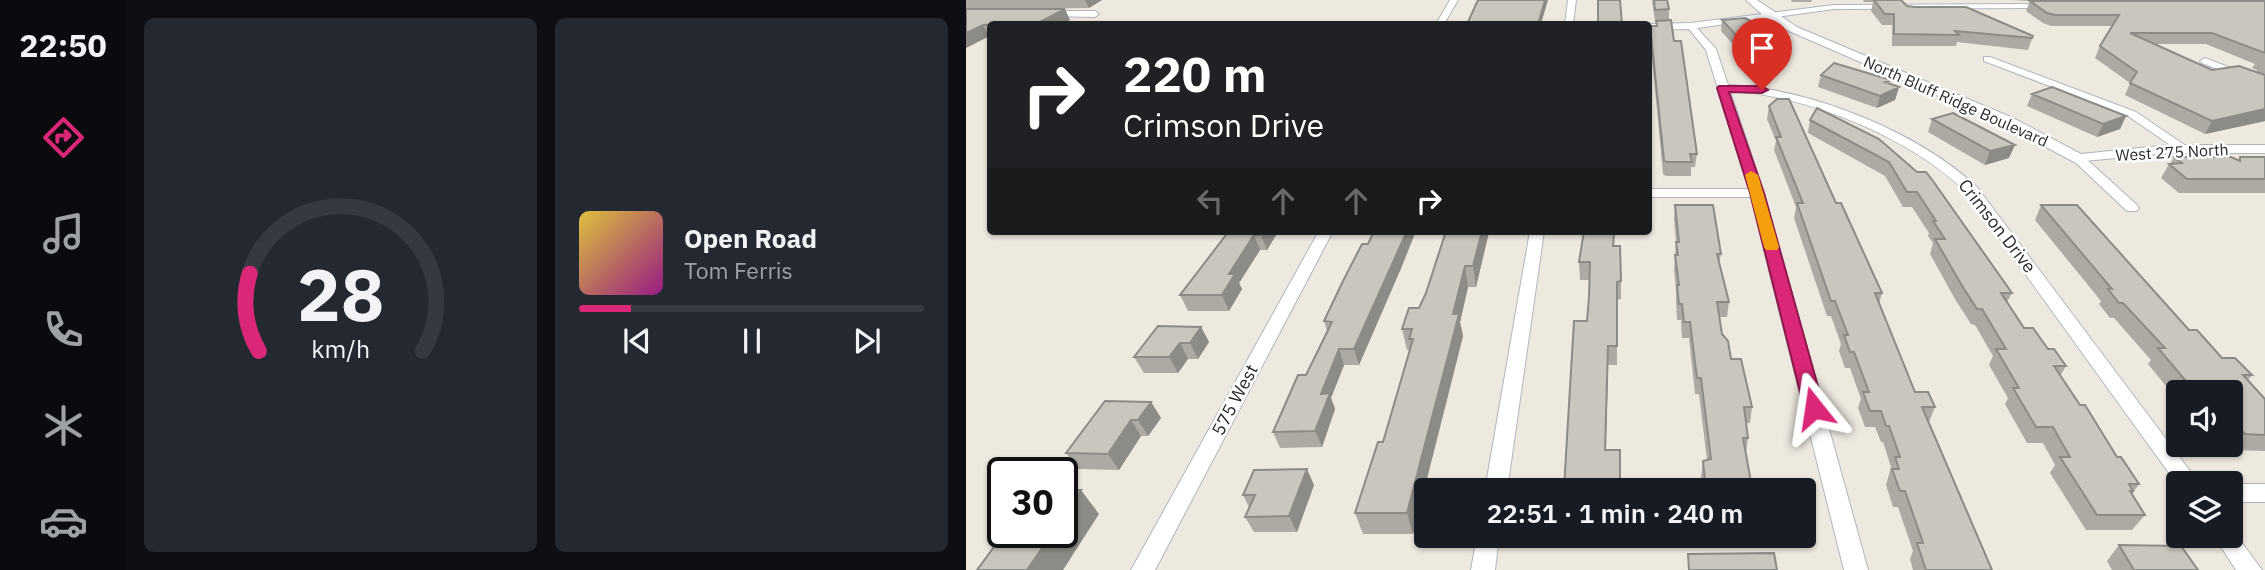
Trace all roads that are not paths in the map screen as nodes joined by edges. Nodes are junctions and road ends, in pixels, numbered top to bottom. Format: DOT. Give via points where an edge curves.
graph roads {
  1 [pos="1454,0"];
  2 [pos="1572,0"];
  3 [pos="1752,0"];
  4 [pos="1843,3"];
  5 [pos="1990,3"];
  6 [pos="2063,6"];
  7 [pos="1043,9"];
  8 [pos="1095,14"];
  9 [pos="1768,14"];
  10 [pos="1442,21"];
  11 [pos="1569,21"];
  12 [pos="1690,26"];
  13 [pos="1652,27"];
  14 [pos="1987,60"];
  15 [pos="2205,61"];
  16 [pos="2265,85"];
  17 [pos="1722,88"];
  18 [pos="2183,148"];
  19 [pos="2265,149"];
  20 [pos="2080,159"];
  21 [pos="1652,193"];
  22 [pos="1757,193"];
  23 [pos="2132,208"];
  24 [pos="1324,235"];
  25 [pos="1536,235"];
  26 [pos="2179,471"];
  27 [pos="1498,478"];
  28 [pos="2243,493"];
  29 [pos="2265,493"];
  30 [pos="1486,548"];
  31 [pos="2234,548"];
  32 [pos="1143,570"];
  33 [pos="1483,570"];
  34 [pos="1856,570"];
  35 [pos="2250,570"];
  1 -- 10 [label="street"];
  2 -- 11 [label="street"];
  3 -- 9 [label="street, North Bluff Ridge Boulevard"];
  4 -- 5 [label="street"];
  4 -- 9 [label="street"];
  5 -- 6 [label="street"];
  7 -- 8 [label="street"];
  9 -- 12 [label="street"];
  9 -- 20 [label="street, North Bluff Ridge Boulevard" via="1817,41 2008,121"];
  12 -- 13 [label="street"];
  12 -- 17 [label="street" via="1711,49"];
  14 -- 18 [label="street" via="2132,114"];
  15 -- 16 [label="street"];
  17 -- 22 [label="street"];
  17 -- 26 [label="street, Crimson Drive" via="1762,90 1822,102 1926,152 1951,169 1972,190"];
  18 -- 19 [label="street, West 275 North"];
  18 -- 20 [label="street, West 275 North"];
  20 -- 23 [label="street, North Bluff Ridge Boulevard"];
  21 -- 22 [label="street"];
  22 -- 34 [label="street"];
  24 -- 32 [label="street, 575 West"];
  25 -- 27 [label="street"];
  28 -- 29 [label="street"];
  30 -- 33 [label="street"];
  31 -- 35 [label="street"];
}
